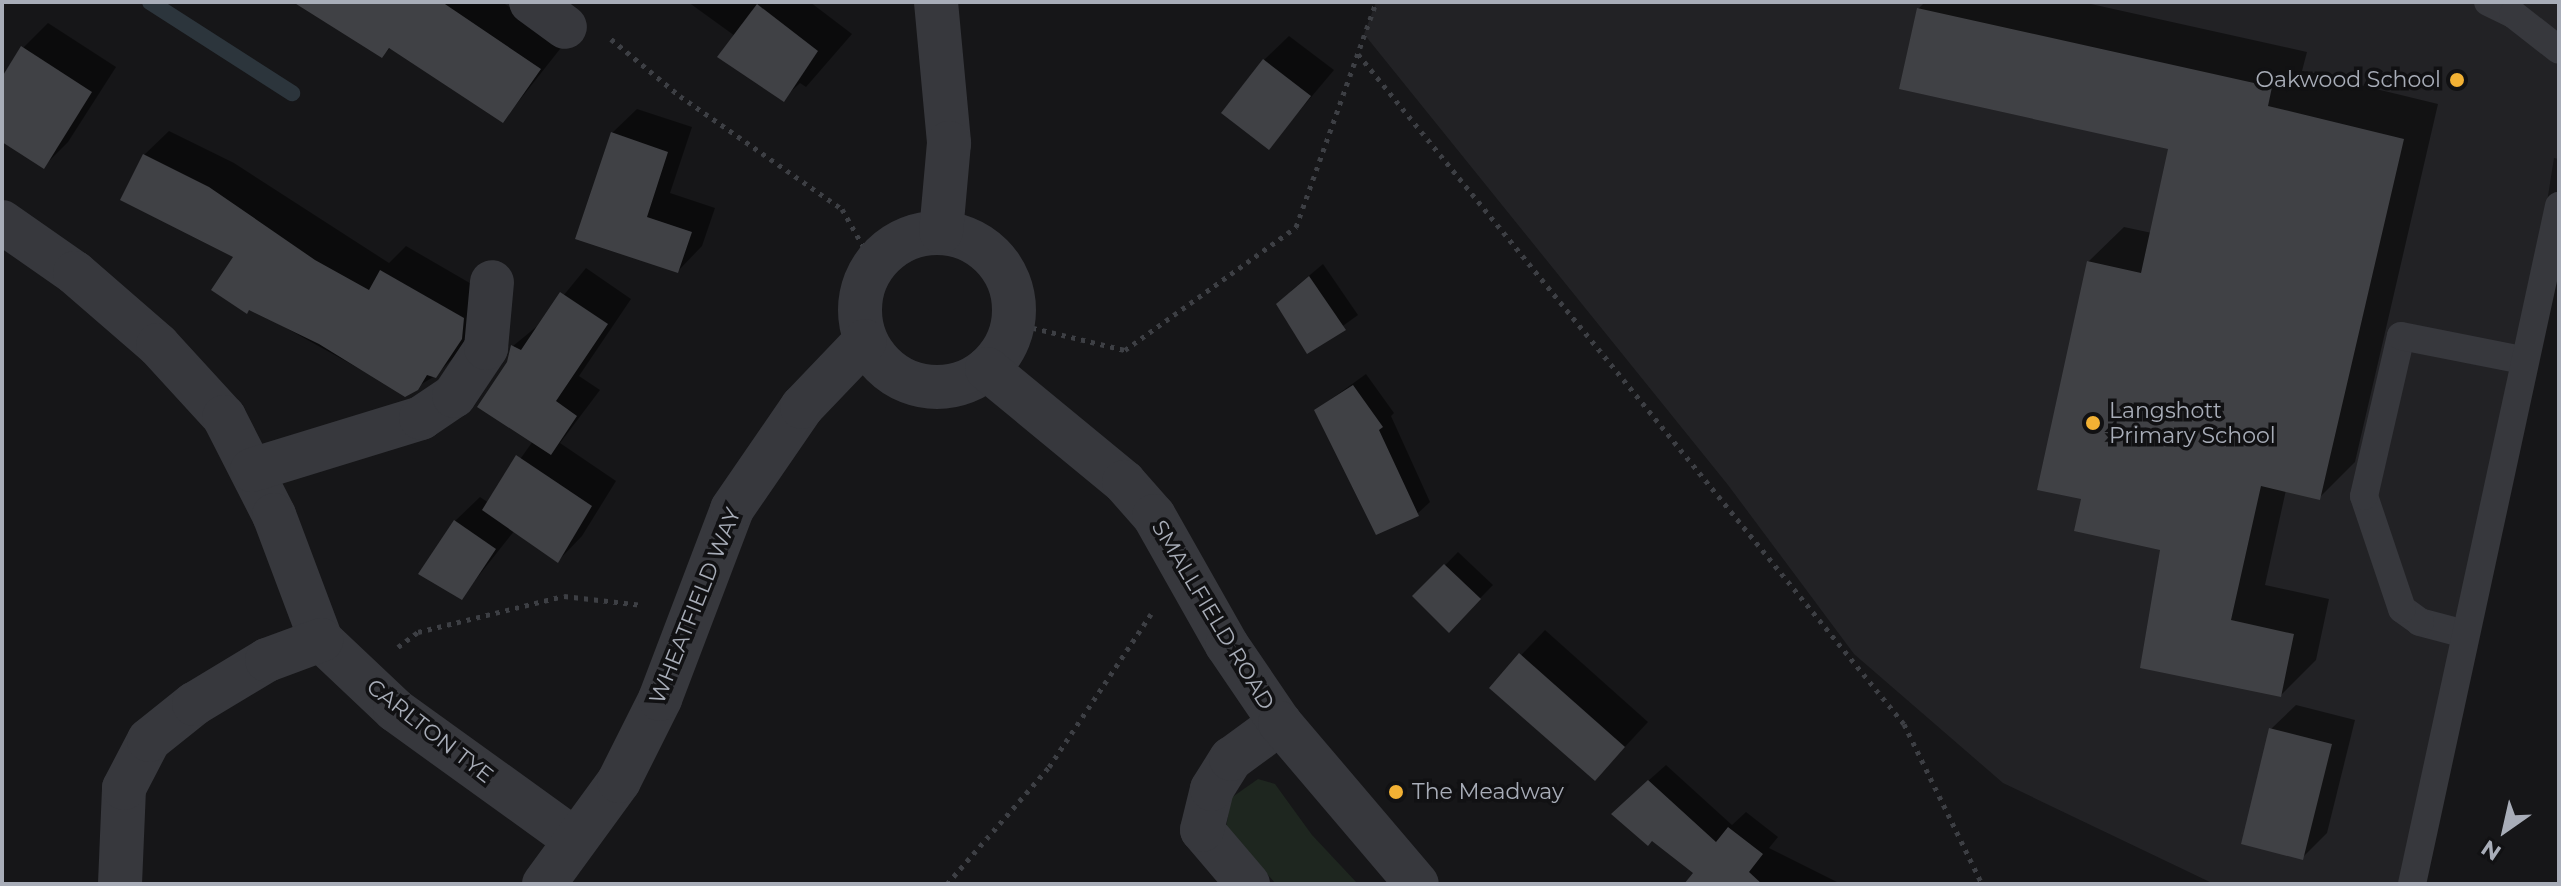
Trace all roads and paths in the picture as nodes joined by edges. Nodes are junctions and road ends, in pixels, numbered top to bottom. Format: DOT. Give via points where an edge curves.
graph roads {
  1 [pos="936,2"];
  2 [pos="1376,2"];
  3 [pos="2488,2"];
  4 [pos="548,14"];
  5 [pos="2559,50"];
  6 [pos="1358,54"];
  7 [pos="2559,206"];
  8 [pos="2,222"];
  9 [pos="941,232"];
  10 [pos="869,271"];
  11 [pos="492,282"];
  12 [pos="1013,323"];
  13 [pos="865,341"];
  14 [pos="2522,360"];
  15 [pos="987,369"];
  16 [pos="252,470"];
  17 [pos="1178,556"];
  18 [pos="692,611"];
  19 [pos="2465,634"];
  20 [pos="321,640"];
  21 [pos="358,675"];
  22 [pos="1280,723"];
  23 [pos="575,840"];
  24 [pos="120,884"];
  25 [pos="544,884"];
  26 [pos="947,884"];
  27 [pos="1248,884"];
  28 [pos="1417,884"];
  29 [pos="1982,884"];
  30 [pos="2412,884"];
  1 -- 9 [label="street" via="949,143"];
  2 -- 6 [label="path"];
  3 -- 5 [label="lane" via="2513,14"];
  4 -- 10 [label="path" via="579,12 680,96 842,209 863,246"];
  6 -- 12 [label="path" via="1296,227 1125,350"];
  6 -- 29 [label="path" via="1904,724"];
  7 -- 14 [label="lane"];
  8 -- 16 [label="street, CARLTON TYE" via="75,273 158,345 224,417"];
  9 -- 10 [label="street" via="899,242"];
  9 -- 12 [label="street" via="966,238 997,262 1013,297"];
  10 -- 13 [label="street" via="860,305"];
  11 -- 16 [label="street" via="486,348 454,396 421,418"];
  12 -- 15 [label="street" via="1004,348"];
  13 -- 15 [label="street" via="881,364 905,381 934,387 962,383"];
  13 -- 18 [label="street, WHEATFIELD WAY" via="764,455 732,509"];
  14 -- 19 [label="lane"];
  14 -- 19 [label="lane" via="2401,336 2364,496 2402,609 2420,622"];
  15 -- 17 [label="street, SMALLFIELD ROAD" via="1124,482"];
  16 -- 20 [label="street, CARLTON TYE"];
  17 -- 22 [label="street, SMALLFIELD ROAD" via="1227,645"];
  17 -- 26 [label="path" via="1154,610 1049,767"];
  18 -- 21 [label="path" via="564,596 418,632"];
  18 -- 23 [label="street, WHEATFIELD WAY" via="660,699 619,781"];
  19 -- 30 [label="lane"];
  20 -- 21 [label="street, CARLTON TYE"];
  20 -- 24 [label="street" via="267,660 194,704 149,740 124,788"];
  21 -- 23 [label="street, CARLTON TYE" via="395,710"];
  22 -- 27 [label="street" via="1231,759 1212,789 1202,830"];
  22 -- 28 [label="street, SMALLFIELD ROAD"];
  23 -- 25 [label="street, WHEATFIELD WAY"];
}
